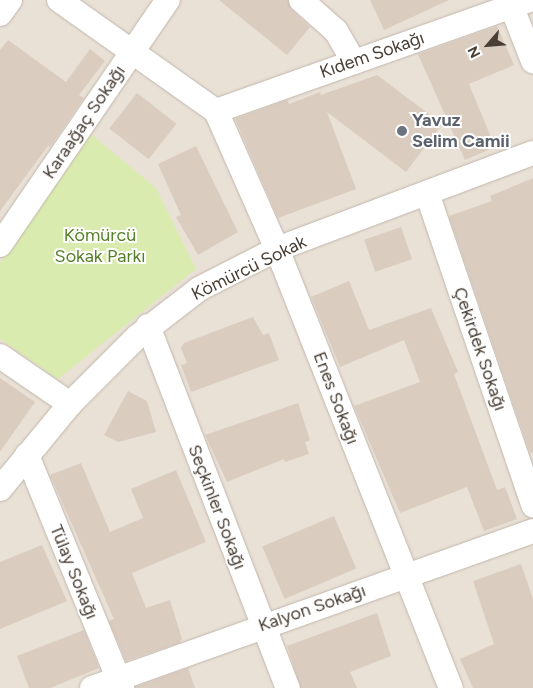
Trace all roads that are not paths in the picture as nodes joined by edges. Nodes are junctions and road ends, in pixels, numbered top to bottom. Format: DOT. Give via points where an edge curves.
graph roads {
  1 [pos="10,0"];
  2 [pos="59,0"];
  3 [pos="168,0"];
  4 [pos="301,0"];
  5 [pos="517,2"];
  6 [pos="0,14"];
  7 [pos="131,54"];
  8 [pos="533,61"];
  9 [pos="354,62"];
  10 [pos="216,111"];
  11 [pos="533,153"];
  12 [pos="427,193"];
  13 [pos="0,246"];
  14 [pos="277,249"];
  15 [pos="148,326"];
  16 [pos="0,356"];
  17 [pos="70,404"];
  18 [pos="27,455"];
  19 [pos="0,489"];
  20 [pos="533,505"];
  21 [pos="533,531"];
  22 [pos="406,575"];
  23 [pos="262,626"];
  24 [pos="120,683"];
  25 [pos="92,688"];
  26 [pos="288,688"];
  27 [pos="452,688"];
  1 -- 6 [label="street"];
  2 -- 7 [label="street"];
  3 -- 7 [label="street, Karaağaç Sokağı"];
  4 -- 9 [label="street" via="336,32"];
  5 -- 8 [label="street"];
  5 -- 9 [label="street, Kıdem Sokağı"];
  7 -- 10 [label="street"];
  7 -- 13 [label="street, Karaağaç Sokağı"];
  9 -- 10 [label="street, Kıdem Sokağı"];
  10 -- 14 [label="street, Enes Sokağı"];
  11 -- 12 [label="street, Kömürcü Sokak"];
  12 -- 14 [label="street, Kömürcü Sokak"];
  12 -- 20 [label="street, Çekirdek Sokağı"];
  14 -- 15 [label="street, Kömürcü Sokak" via="199,289"];
  14 -- 22 [label="street, Enes Sokağı"];
  15 -- 17 [label="street, Kömürcü Sokak"];
  15 -- 23 [label="street, Seçkinler Sokağı"];
  16 -- 17 [label="street"];
  17 -- 18 [label="street, Kömürcü Sokak"];
  18 -- 19 [label="street, Kömürcü Sokak"];
  18 -- 24 [label="street, Tülay Sokağı"];
  21 -- 22 [label="street, Kalyon Sokağı"];
  22 -- 23 [label="street, Kalyon Sokağı"];
  22 -- 27 [label="street, Enes Sokağı"];
  23 -- 24 [label="street, Kalyon Sokağı"];
  23 -- 26 [label="street, Seçkinler Sokağı"];
  24 -- 25 [label="street, Kalyon Sokağı"];
}
